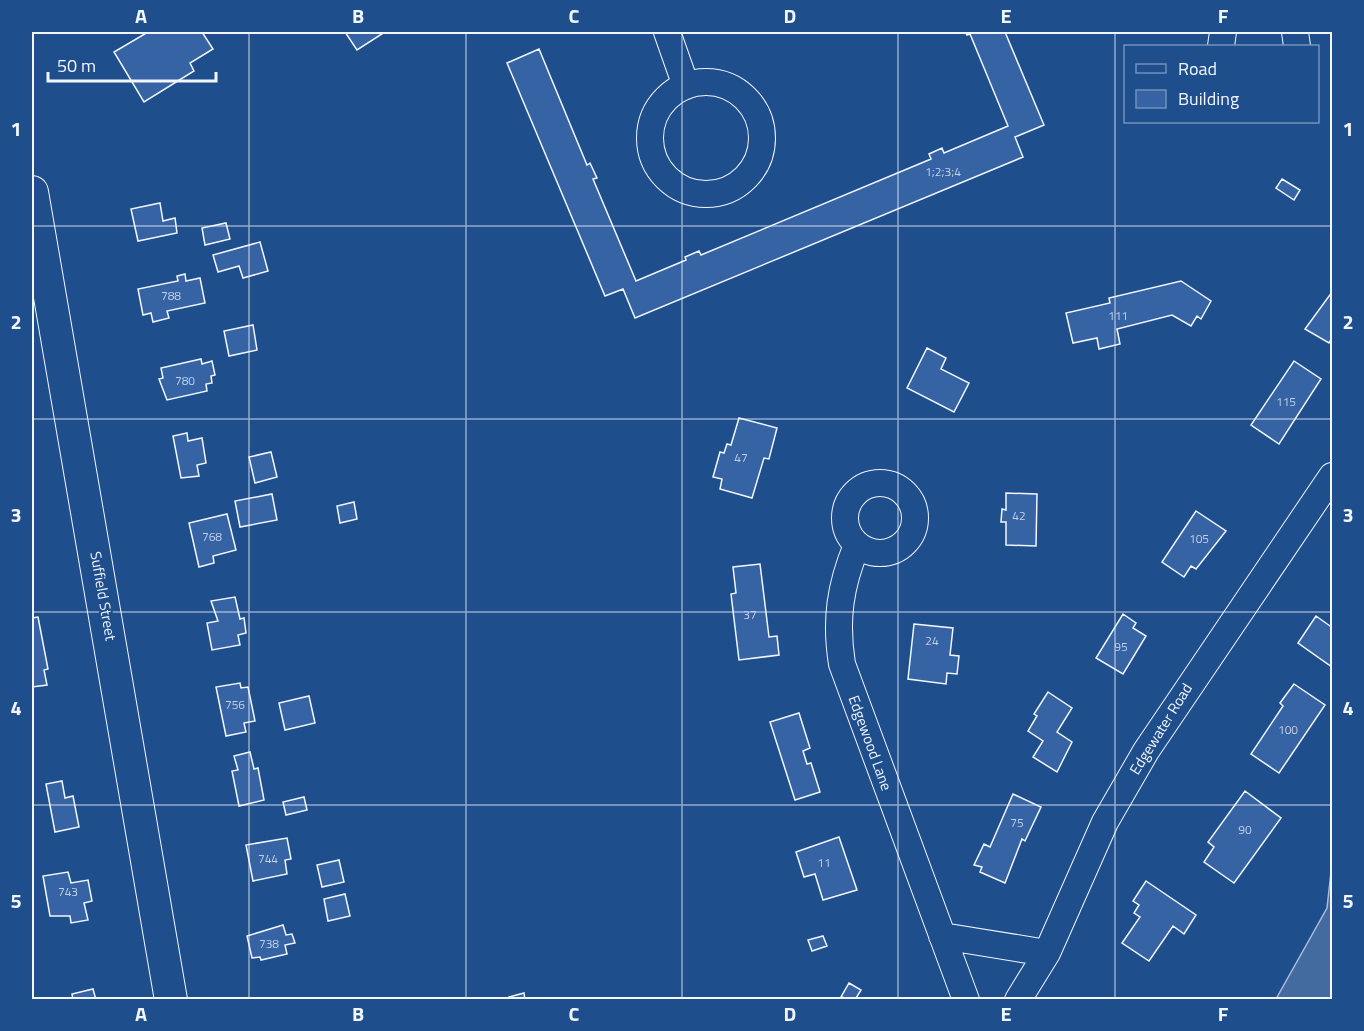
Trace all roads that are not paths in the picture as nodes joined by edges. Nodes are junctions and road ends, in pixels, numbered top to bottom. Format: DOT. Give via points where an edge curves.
graph roads {
  1 [pos="667,32"];
  2 [pos="686,86"];
  3 [pos="32,192"];
  4 [pos="1332,476"];
  5 [pos="857,545"];
  6 [pos="942,936"];
  7 [pos="1047,953"];
  8 [pos="171,999"];
  9 [pos="966,999"];
  10 [pos="1018,999"];
  1 -- 2 [label="street"];
  2 -- 2 [label="street" via="659,107 651,128 651,151 661,172 678,187 700,194 723,192 744,180 758,161 762,138 757,115 743,96 722,84"];
  3 -- 8 [label="main road, Suffield Street"];
  4 -- 7 [label="street, Edgewater Road" via="1146,751 1105,822"];
  5 -- 6 [label="street, Edgewood Lane" via="840,591 837,619 842,664"];
  6 -- 7 [label="street"];
  6 -- 9 [label="street, Edgewood Lane"];
  7 -- 10 [label="street, Edgewater Road"];
}
